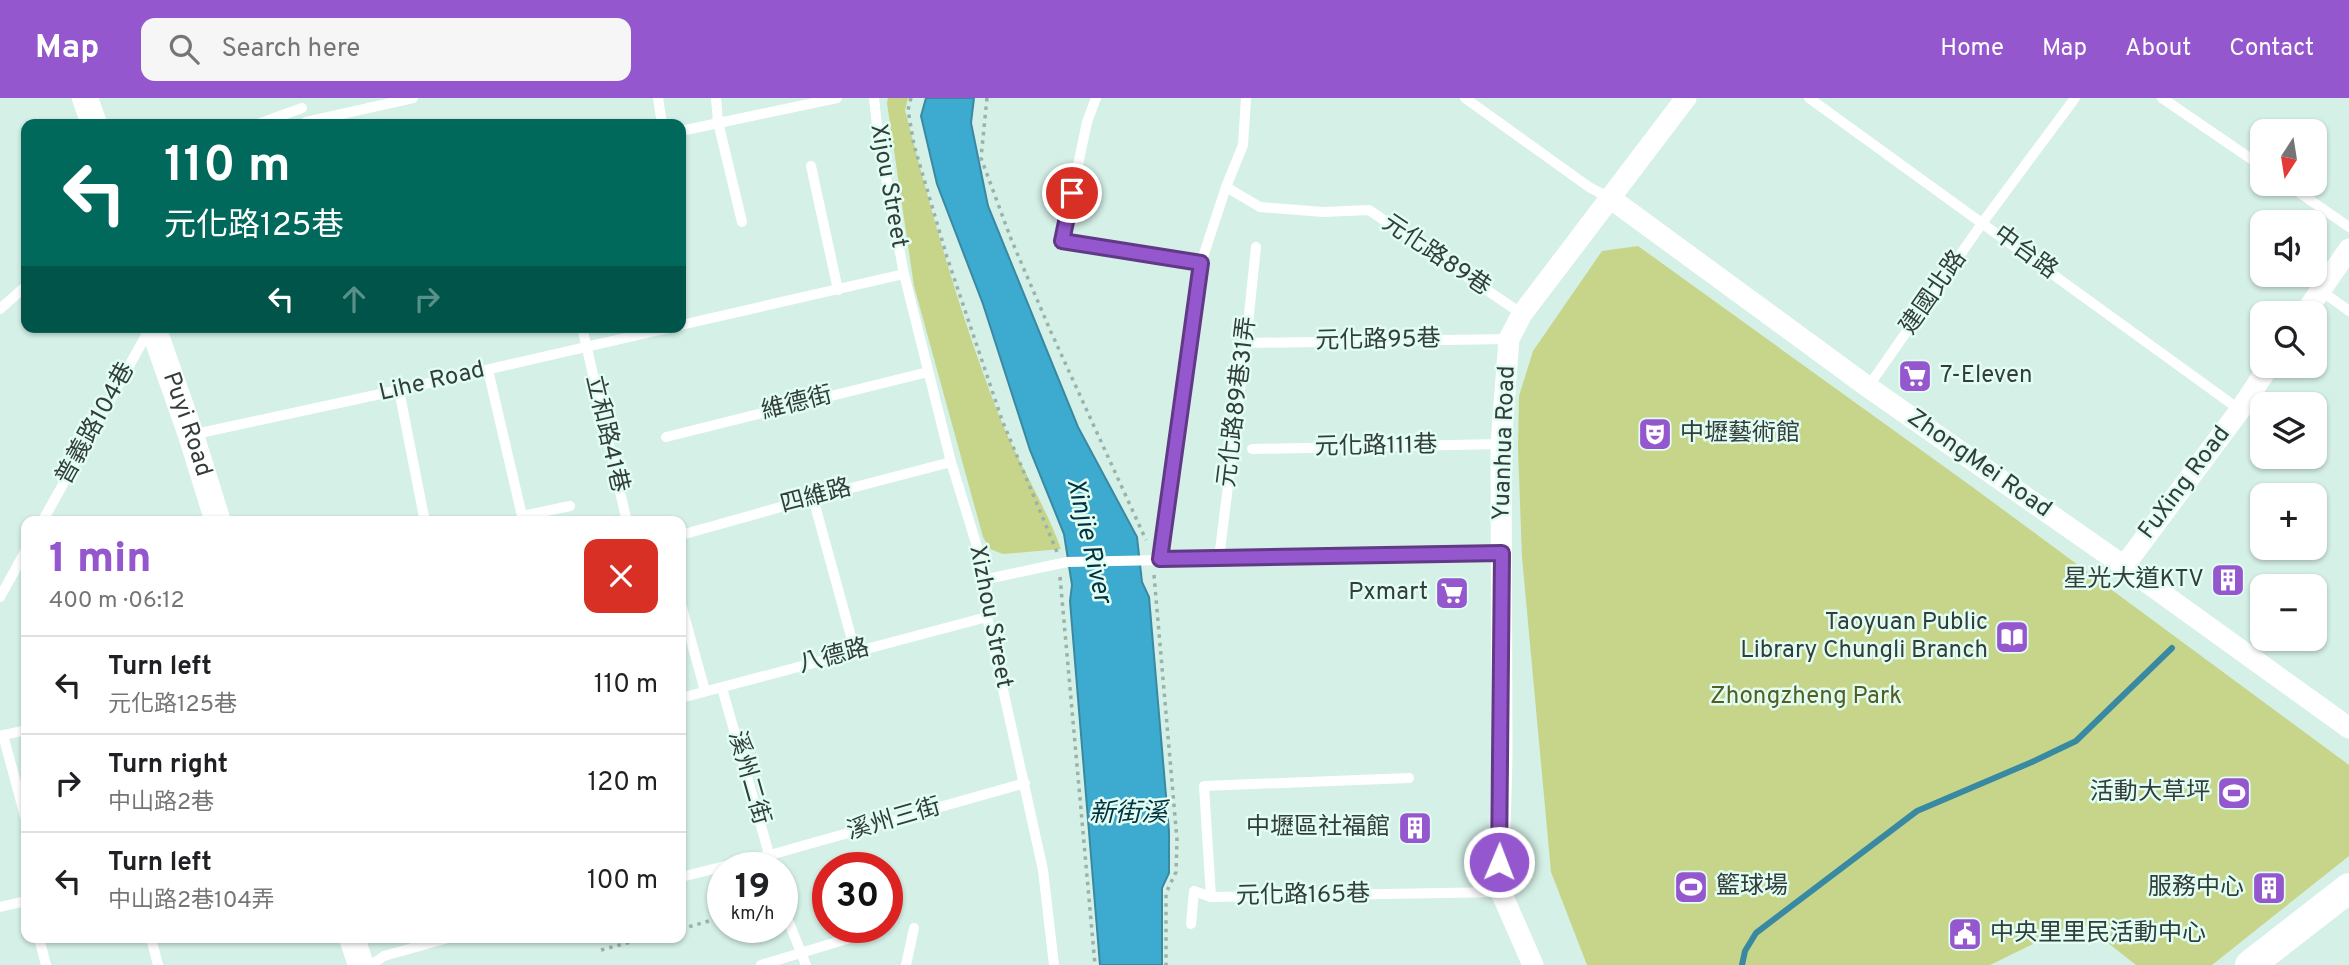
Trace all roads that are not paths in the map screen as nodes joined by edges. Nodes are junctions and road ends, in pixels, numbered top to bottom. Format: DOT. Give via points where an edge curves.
graph roads {
  1 [pos="85,98"];
  2 [pos="413,98"];
  3 [pos="658,98"];
  4 [pos="716,98"];
  5 [pos="837,98"];
  6 [pos="874,98"];
  7 [pos="1096,98"];
  8 [pos="1246,98"];
  9 [pos="1465,98"];
  10 [pos="1686,98"];
  11 [pos="1809,98"];
  12 [pos="2075,98"];
  13 [pos="2162,98"];
  14 [pos="302,103"];
  15 [pos="92,119"];
  16 [pos="268,119"];
  17 [pos="323,119"];
  18 [pos="661,119"];
  19 [pos="718,122"];
  20 [pos="686,130"];
  21 [pos="2250,158"];
  22 [pos="811,166"];
  23 [pos="1226,187"];
  24 [pos="2304,196"];
  25 [pos="1610,198"];
  26 [pos="742,222"];
  27 [pos="1983,222"];
  28 [pos="2349,227"];
  29 [pos="1256,247"];
  30 [pos="2349,249"];
  31 [pos="1201,263"];
  32 [pos="904,274"];
  33 [pos="21,290"];
  34 [pos="838,290"];
  35 [pos="2320,290"];
  36 [pos="2313,301"];
  37 [pos="0,309"];
  38 [pos="2349,312"];
  39 [pos="1522,314"];
  40 [pos="686,325"];
  41 [pos="149,333"];
  42 [pos="154,333"];
  43 [pos="584,333"];
  44 [pos="646,333"];
  45 [pos="1509,339"];
  46 [pos="1247,343"];
  47 [pos="587,346"];
  48 [pos="488,370"];
  49 [pos="928,372"];
  50 [pos="2261,378"];
  51 [pos="1868,387"];
  52 [pos="399,390"];
  53 [pos="2240,410"];
  54 [pos="191,435"];
  55 [pos="666,437"];
  56 [pos="1501,444"];
  57 [pos="1252,449"];
  58 [pos="951,462"];
  59 [pos="813,498"];
  60 [pos="570,506"];
  61 [pos="45,516"];
  62 [pos="216,516"];
  63 [pos="424,516"];
  64 [pos="626,516"];
  65 [pos="686,534"];
  66 [pos="1502,553"];
  67 [pos="1219,558"];
  68 [pos="21,559"];
  69 [pos="1152,559"];
  70 [pos="2124,566"];
  71 [pos="987,579"];
  72 [pos="0,597"];
  73 [pos="987,617"];
  74 [pos="686,622"];
  75 [pos="855,651"];
  76 [pos="722,688"];
  77 [pos="705,691"];
  78 [pos="686,697"];
  79 [pos="2349,728"];
  80 [pos="21,731"];
  81 [pos="2,736"];
  82 [pos="1409,778"];
  83 [pos="1026,783"];
  84 [pos="21,802"];
  85 [pos="769,852"];
  86 [pos="781,852"];
  87 [pos="707,871"];
  88 [pos="686,876"];
  89 [pos="2349,888"];
  90 [pos="1501,892"];
  91 [pos="1211,897"];
  92 [pos="21,902"];
  93 [pos="0,907"];
  94 [pos="1191,924"];
  95 [pos="914,928"];
  96 [pos="40,943"];
  97 [pos="152,943"];
  98 [pos="354,943"];
  99 [pos="430,943"];
  100 [pos="796,943"];
  101 [pos="835,943"];
  102 [pos="800,954"];
  103 [pos="46,965"];
  104 [pos="158,965"];
  105 [pos="361,965"];
  106 [pos="371,965"];
  107 [pos="761,965"];
  108 [pos="806,965"];
  109 [pos="906,965"];
  110 [pos="1054,965"];
  111 [pos="1534,965"];
  112 [pos="2250,965"];
  1 -- 15 [label="street"];
  2 -- 17 [label="lane"];
  3 -- 18 [label="lane"];
  4 -- 19 [label="lane"];
  5 -- 19 [label="lane"];
  6 -- 32 [label="lane, Xijou Street"];
  7 -- 31 [label="lane" via="1062,241"];
  8 -- 23 [label="lane" via="1243,145"];
  9 -- 25 [label="lane"];
  10 -- 25 [label="street, Yuanhua Road"];
  11 -- 27 [label="lane, 中台路"];
  12 -- 27 [label="lane, 建國北路"];
  13 -- 21 [label="lane"];
  14 -- 16 [label="lane"];
  19 -- 20 [label="lane"];
  19 -- 26 [label="lane"];
  22 -- 34 [label="lane"];
  23 -- 31 [label="lane"];
  23 -- 39 [label="lane, 元化路89巷" via="1261,206 1323,212 1369,210"];
  24 -- 28 [label="lane"];
  25 -- 39 [label="street, Yuanhua Road"];
  25 -- 51 [label="street, ZhongMei Road"];
  27 -- 51 [label="lane, 建國北路"];
  27 -- 53 [label="lane, 中台路"];
  29 -- 46 [label="lane, 元化路89巷31弄"];
  30 -- 35 [label="street"];
  31 -- 69 [label="lane"];
  32 -- 34 [label="lane"];
  32 -- 49 [label="lane, Xizhou Street"];
  33 -- 37 [label="lane"];
  34 -- 40 [label="lane"];
  35 -- 36 [label="street"];
  35 -- 38 [label="lane"];
  39 -- 45 [label="street, Yuanhua Road"];
  41 -- 61 [label="lane, 普義路104巷"];
  42 -- 54 [label="street, Puyi Road"];
  43 -- 47 [label="lane, 立和路41巷"];
  44 -- 47 [label="lane, Lihe Road"];
  45 -- 46 [label="lane, 元化路95巷"];
  45 -- 56 [label="street, Yuanhua Road"];
  46 -- 67 [label="lane, 元化路89巷31弄"];
  47 -- 48 [label="lane, Lihe Road"];
  47 -- 64 [label="lane, 立和路41巷"];
  48 -- 52 [label="lane, Lihe Road"];
  48 -- 60 [label="lane" via="522,516"];
  49 -- 55 [label="lane, 維德街"];
  49 -- 58 [label="lane, Xizhou Street"];
  50 -- 53 [label="street, FuXing Road"];
  51 -- 70 [label="street, ZhongMei Road"];
  52 -- 54 [label="lane, Lihe Road"];
  52 -- 63 [label="lane"];
  53 -- 70 [label="street, FuXing Road"];
  54 -- 62 [label="street, Puyi Road"];
  56 -- 57 [label="lane, 元化路111巷"];
  56 -- 66 [label="street, Yuanhua Road"];
  58 -- 59 [label="lane, 四維路"];
  58 -- 71 [label="lane, Xizhou Street"];
  59 -- 65 [label="lane, 四維路"];
  59 -- 75 [label="lane"];
  66 -- 67 [label="lane"];
  66 -- 90 [label="street, Yuanhua Road"];
  67 -- 69 [label="lane"];
  68 -- 72 [label="lane"];
  69 -- 71 [label="lane" via="1063,563"];
  70 -- 79 [label="street, ZhongMei Road"];
  71 -- 73 [label="lane, Xizhou Street"];
  73 -- 75 [label="lane, 八德路"];
  73 -- 83 [label="lane, Xizhou Street"];
  74 -- 77 [label="lane"];
  75 -- 76 [label="lane, 八德路"];
  76 -- 77 [label="lane, 八德路"];
  76 -- 85 [label="lane, 溪州二街"];
  77 -- 78 [label="lane, 八德路"];
  80 -- 81 [label="lane"];
  81 -- 84 [label="lane"];
  82 -- 91 [label="lane, 元化路165巷" via="1204,786"];
  83 -- 86 [label="lane, 溪州三街"];
  83 -- 110 [label="lane, Xizhou Street" via="1043,870"];
  87 -- 88 [label="lane, 溪州三街"];
  89 -- 112 [label="main road"];
  90 -- 91 [label="lane, 元化路165巷"];
  90 -- 111 [label="street, Yuanhua Road"];
  91 -- 94 [label="lane" via="1194,891"];
  92 -- 93 [label="lane"];
  95 -- 109 [label="lane"];
  96 -- 103 [label="lane"];
  97 -- 104 [label="lane"];
  98 -- 105 [label="street"];
  99 -- 106 [label="lane" via="384,956"];
  100 -- 102 [label="lane"];
  101 -- 102 [label="lane"];
  102 -- 107 [label="lane"];
  102 -- 108 [label="lane"];
}
